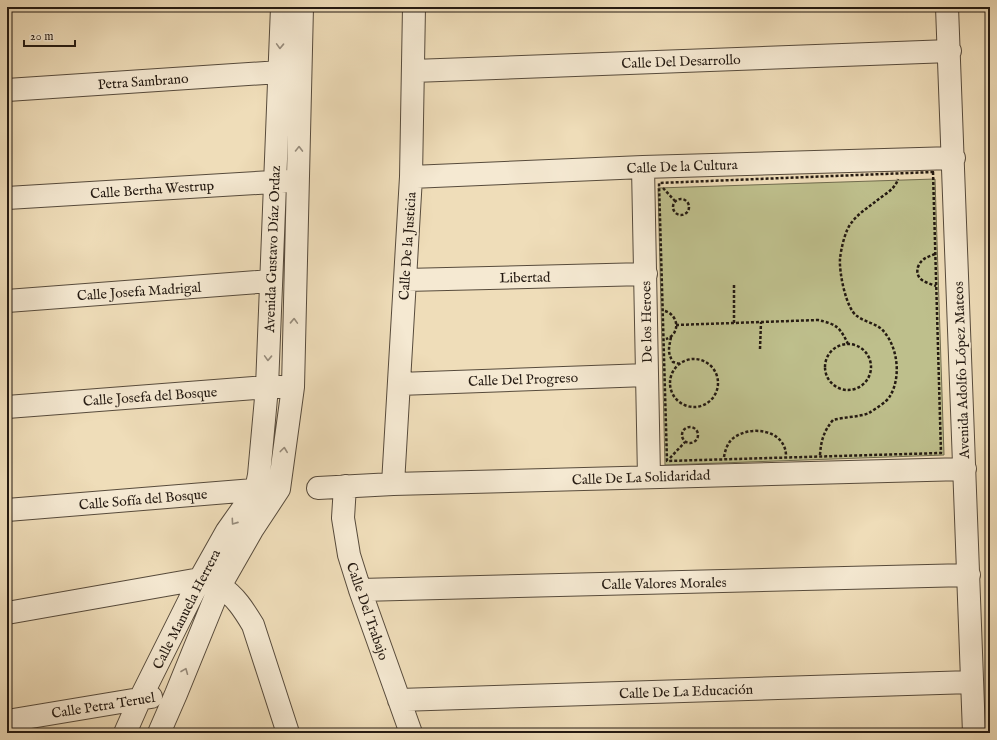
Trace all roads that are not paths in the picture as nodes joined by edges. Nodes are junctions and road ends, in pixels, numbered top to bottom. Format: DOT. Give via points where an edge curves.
graph roads {
  1 [pos="282,7"];
  2 [pos="302,7"];
  3 [pos="414,7"];
  4 [pos="948,7"];
  5 [pos="950,52"];
  6 [pos="413,71"];
  7 [pos="280,72"];
  8 [pos="7,90"];
  9 [pos="954,158"];
  10 [pos="643,168"];
  11 [pos="411,177"];
  12 [pos="298,181"];
  13 [pos="275,182"];
  14 [pos="7,198"];
  15 [pos="646,274"];
  16 [pos="405,280"];
  17 [pos="271,281"];
  18 [pos="7,301"];
  19 [pos="647,375"];
  20 [pos="399,384"];
  21 [pos="267,387"];
  22 [pos="292,387"];
  23 [pos="7,407"];
  24 [pos="964,469"];
  25 [pos="649,477"];
  26 [pos="393,484"];
  27 [pos="345,486"];
  28 [pos="318,488"];
  29 [pos="279,489"];
  30 [pos="256,490"];
  31 [pos="7,510"];
  32 [pos="969,575"];
  33 [pos="200,579"];
  34 [pos="220,586"];
  35 [pos="360,590"];
  36 [pos="7,613"];
  37 [pos="972,682"];
  38 [pos="176,694"];
  39 [pos="140,699"];
  40 [pos="399,700"];
  41 [pos="7,721"];
  42 [pos="125,733"];
  43 [pos="158,733"];
  44 [pos="288,733"];
  45 [pos="410,733"];
  46 [pos="974,733"];
  1 -- 7 [label="street, Avenida Gustavo Díaz Ordaz, one-way"];
  12 -- 2 [label="street, Avenida Gustavo Díaz Ordaz, one-way"];
  3 -- 6 [label="street, Calle De la Justicia"];
  4 -- 5 [label="street, Avenida Adolfo López Mateos"];
  5 -- 6 [label="street, Calle Del Desarrollo"];
  5 -- 9 [label="street, Avenida Adolfo López Mateos"];
  6 -- 11 [label="street, Calle De la Justicia"];
  7 -- 8 [label="street, Petra Sambrano"];
  7 -- 13 [label="street, Avenida Gustavo Díaz Ordaz"];
  9 -- 10 [label="street, Calle De la Cultura"];
  9 -- 24 [label="street, Avenida Adolfo López Mateos"];
  10 -- 11 [label="street, Calle De la Cultura"];
  10 -- 15 [label="street, De los Heroes"];
  11 -- 16 [label="street, Calle De la Justicia"];
  12 -- 13 [label="street, Calle Bertha Westrup"];
  22 -- 12 [label="street, Avenida Gustavo Díaz Ordaz, one-way"];
  13 -- 14 [label="street, Calle Bertha Westrup"];
  13 -- 17 [label="street, Avenida Gustavo Díaz Ordaz"];
  15 -- 16 [label="street, Libertad"];
  15 -- 19 [label="street, De los Heroes"];
  16 -- 20 [label="street, Calle De la Justicia"];
  17 -- 18 [label="street, Calle Josefa Madrigal"];
  17 -- 21 [label="street, Avenida Gustavo Díaz Ordaz, one-way"];
  19 -- 20 [label="street, Calle Del Progreso"];
  19 -- 25 [label="street, De los Heroes"];
  20 -- 26 [label="street, Calle De la Justicia"];
  21 -- 22 [label="street, Calle Josefa del Bosque"];
  21 -- 23 [label="street, Calle Josefa del Bosque"];
  21 -- 30 [label="street, Avenida Gustavo Díaz Ordaz"];
  29 -- 22 [label="street, Avenida Gustavo Díaz Ordaz, one-way"];
  24 -- 25 [label="street, Calle De La Solidaridad"];
  24 -- 32 [label="street, Avenida Adolfo López Mateos"];
  25 -- 26 [label="street, Calle De La Solidaridad"];
  26 -- 27 [label="street, Calle De La Solidaridad"];
  27 -- 28 [label="street, Calle De La Solidaridad"];
  27 -- 35 [label="street, Calle Del Trabajo" via="343,518 349,555"];
  29 -- 30 [label="street, Calle Sofía del Bosque"];
  29 -- 34 [label="street, Calle Manuela Herrera"];
  30 -- 31 [label="street, Calle Sofía del Bosque"];
  30 -- 33 [label="street, Calle Manuela Herrera, one-way" via="227,531"];
  32 -- 35 [label="street, Calle Valores Morales"];
  32 -- 37 [label="street, Avenida Adolfo López Mateos"];
  33 -- 34 [label="street"];
  33 -- 36 [label="street"];
  33 -- 39 [label="street, Calle Manuela Herrera"];
  38 -- 34 [label="street, Calle Manuela Herrera, one-way"];
  34 -- 44 [label="street" via="235,598 253,625"];
  35 -- 40 [label="street, Calle Del Trabajo"];
  37 -- 40 [label="street, Calle De La Educación"];
  37 -- 46 [label="street, Avenida Adolfo López Mateos"];
  38 -- 39 [label="street, Calle Petra Teruel"];
  38 -- 43 [label="street, Calle Manuela Herrera"];
  39 -- 41 [label="street, Calle Petra Teruel"];
  39 -- 42 [label="street, Calle Manuela Herrera"];
  40 -- 45 [label="street, Calle Del Trabajo"];
}
